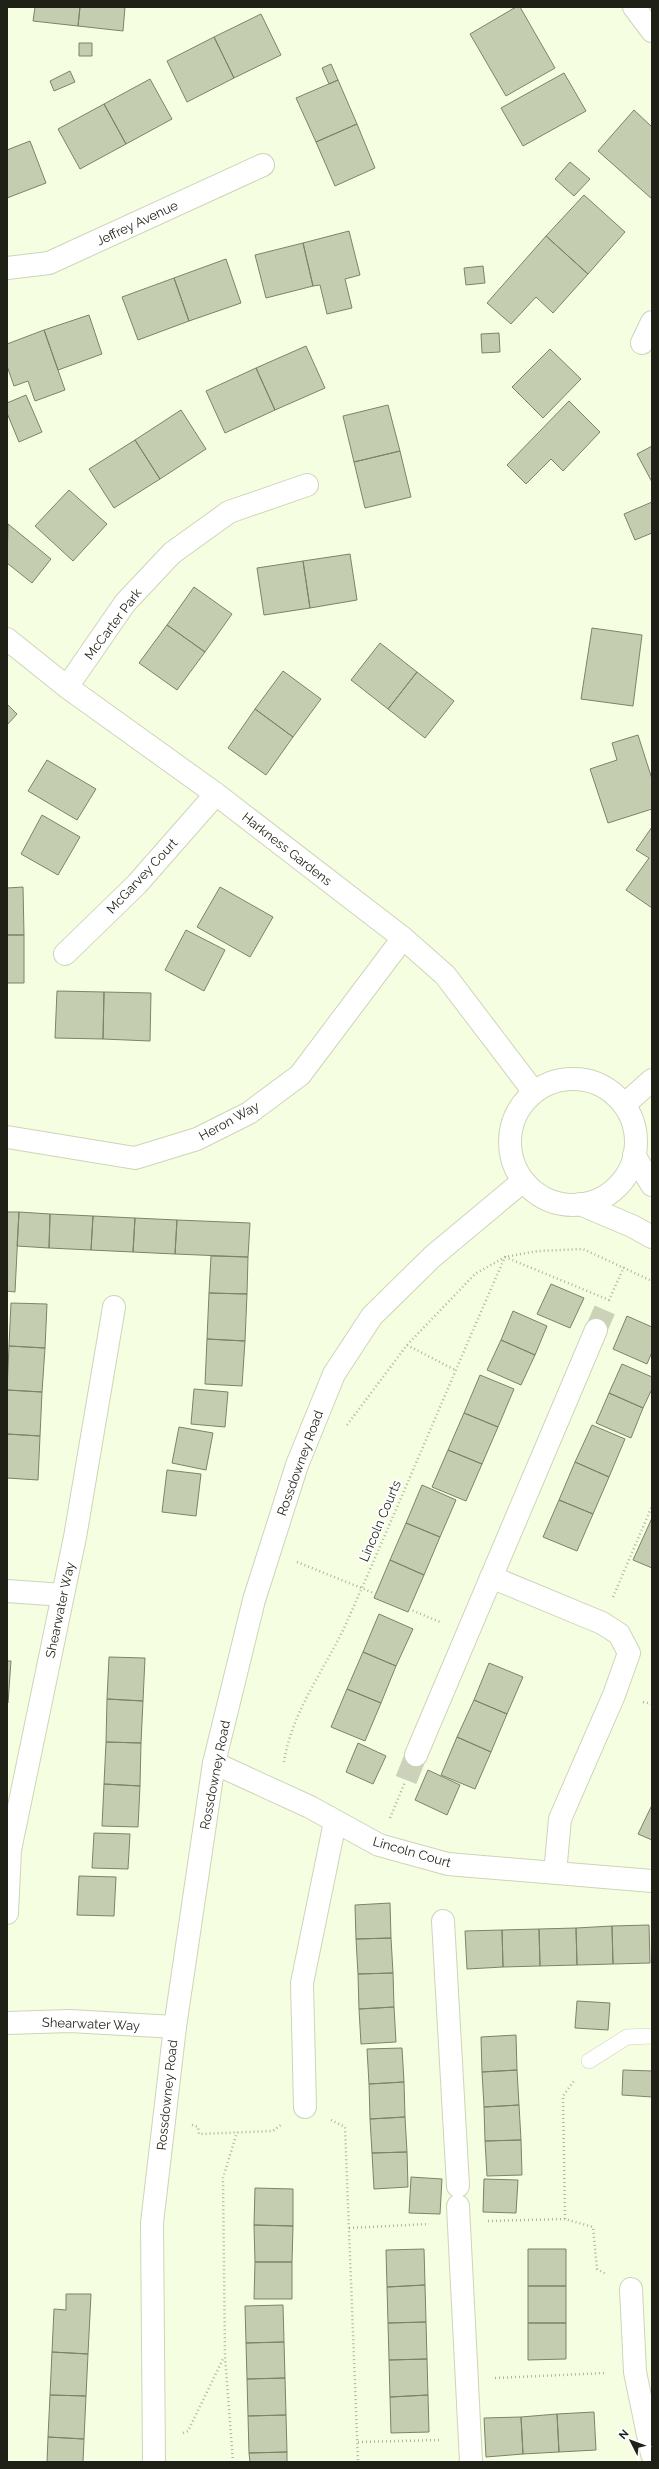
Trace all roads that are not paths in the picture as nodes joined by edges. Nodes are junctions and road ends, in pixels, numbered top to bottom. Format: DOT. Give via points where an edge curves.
graph roads {
  1 [pos="634,7"];
  2 [pos="652,31"];
  3 [pos="263,165"];
  4 [pos="7,268"];
  5 [pos="652,322"];
  6 [pos="642,344"];
  7 [pos="307,485"];
  8 [pos="7,639"];
  9 [pos="67,687"];
  10 [pos="216,794"];
  11 [pos="403,938"];
  12 [pos="65,954"];
  13 [pos="652,1080"];
  14 [pos="534,1092"];
  15 [pos="624,1105"];
  16 [pos="7,1137"];
  17 [pos="634,1155"];
  18 [pos="523,1181"];
  19 [pos="652,1185"];
  20 [pos="580,1204"];
  21 [pos="652,1237"];
  22 [pos="114,1307"];
  23 [pos="596,1330"];
  24 [pos="491,1577"];
  25 [pos="7,1591"];
  26 [pos="64,1595"];
  27 [pos="416,1755"];
  28 [pos="214,1763"];
  29 [pos="335,1822"];
  30 [pos="9,1850"];
  31 [pos="555,1873"];
  32 [pos="652,1881"];
  33 [pos="7,1913"];
  34 [pos="443,1921"];
  35 [pos="7,2023"];
  36 [pos="175,2027"];
  37 [pos="652,2036"];
  38 [pos="589,2061"];
  39 [pos="305,2107"];
  40 [pos="631,2289"];
  41 [pos="154,2454"];
  42 [pos="652,2454"];
  43 [pos="471,2462"];
  1 -- 2 [label="street"];
  3 -- 4 [label="street, Jeffrey Avenue" via="49,263"];
  5 -- 6 [label="street"];
  7 -- 9 [label="street, McCarter Park" via="229,512 172,553 126,603"];
  8 -- 9 [label="street, Harkness Gardens"];
  9 -- 10 [label="street, Harkness Gardens"];
  10 -- 11 [label="street, Harkness Gardens"];
  10 -- 12 [label="street, McGarvey Court" via="137,884"];
  11 -- 14 [label="street, Harkness Gardens" via="445,975"];
  11 -- 16 [label="street, Heron Way" via="300,1075 249,1113 197,1139 135,1158"];
  13 -- 15 [label="street"];
  14 -- 15 [label="street" via="558,1081 592,1081 609,1090"];
  14 -- 18 [label="street" via="520,1107 511,1131 510,1145 514,1164"];
  15 -- 17 [label="street" via="632,1120 636,1137"];
  17 -- 19 [label="street"];
  17 -- 20 [label="street" via="628,1172 618,1186 600,1198"];
  18 -- 20 [label="street" via="552,1201"];
  18 -- 28 [label="street, Rossdowney Road" via="432,1257 372,1316 334,1374 297,1465 269,1550 254,1600"];
  20 -- 21 [label="street"];
  22 -- 26 [label="street, Shearwater Way"];
  23 -- 24 [label="street"];
  24 -- 27 [label="street"];
  24 -- 31 [label="street" via="602,1623 619,1634 629,1653 614,1695 560,1819"];
  25 -- 26 [label="street"];
  26 -- 30 [label="street, Shearwater Way"];
  28 -- 29 [label="street, Lincoln Court"];
  28 -- 36 [label="street, Rossdowney Road"];
  29 -- 31 [label="street, Lincoln Court" via="379,1845 448,1864"];
  29 -- 39 [label="street" via="302,1983"];
  30 -- 33 [label="street, Shearwater Way"];
  31 -- 32 [label="street, Lincoln Court"];
  34 -- 43 [label="street"];
  35 -- 36 [label="street, Shearwater Way" via="70,2021"];
  36 -- 41 [label="street, Rossdowney Road" via="152,2223"];
  37 -- 38 [label="lane" via="627,2037"];
  40 -- 42 [label="street" via="635,2372"];
}
